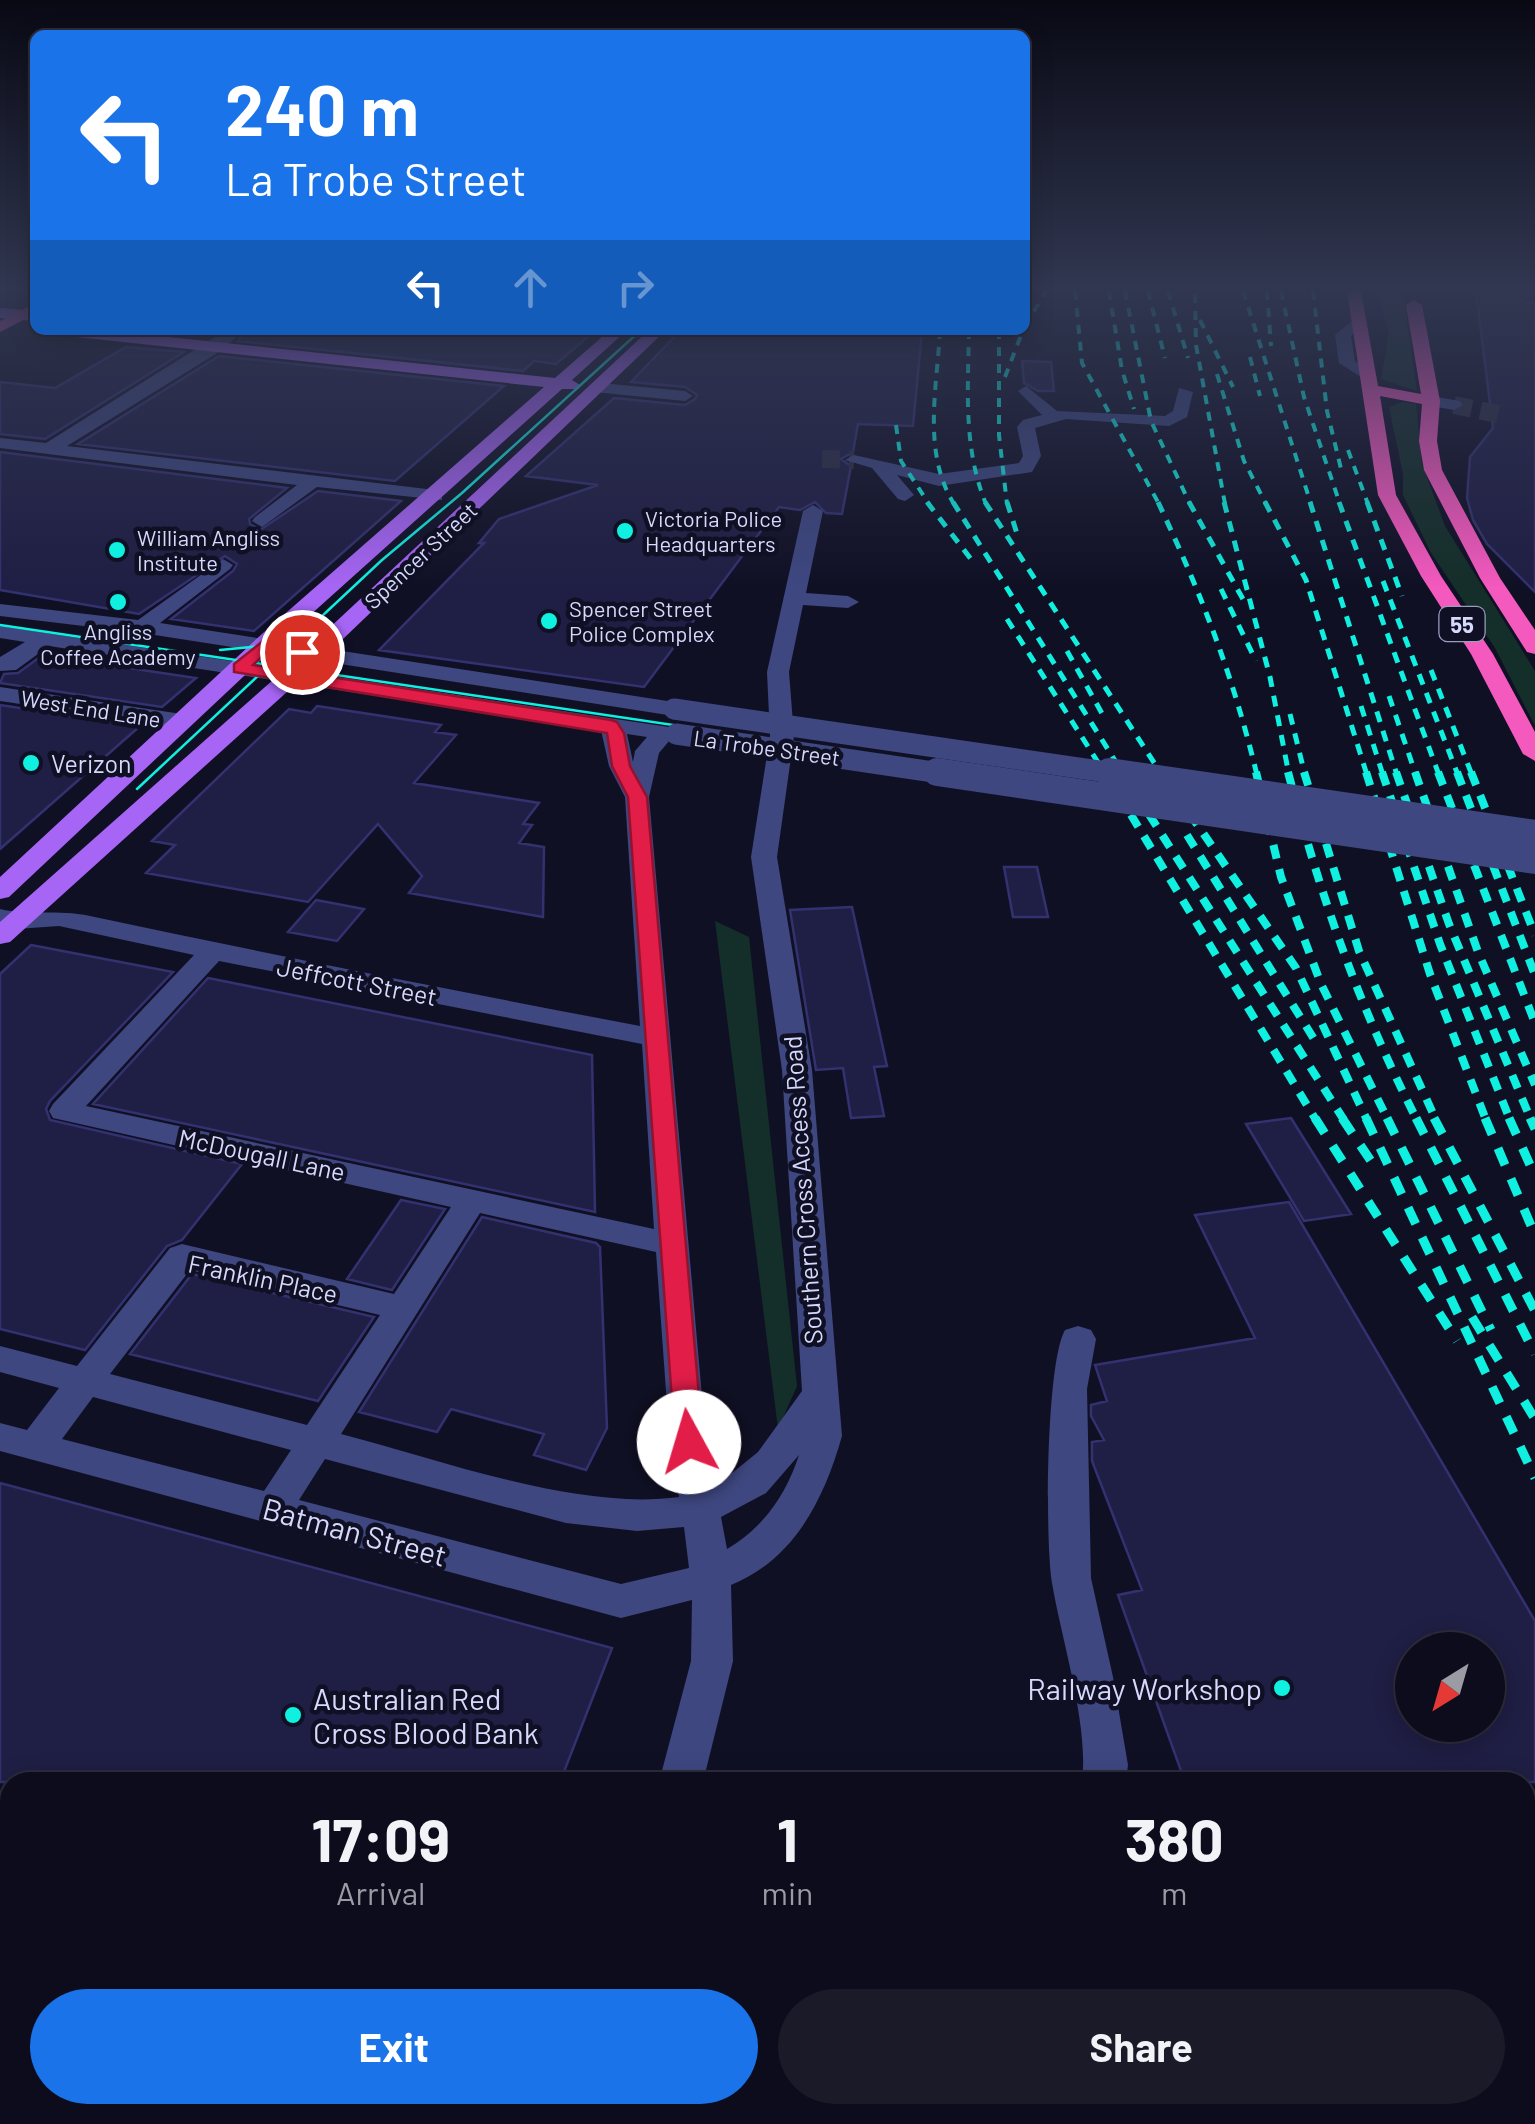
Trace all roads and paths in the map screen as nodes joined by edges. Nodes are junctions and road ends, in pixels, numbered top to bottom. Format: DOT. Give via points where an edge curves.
graph roads {
  1 [pos="138,390"];
  2 [pos="555,390"];
  3 [pos="597,390"];
  4 [pos="671,390"];
  5 [pos="1372,390"];
  6 [pos="1393,390"];
  7 [pos="1429,390"];
  8 [pos="1026,391"];
  9 [pos="689,392"];
  10 [pos="1184,392"];
  11 [pos="1431,401"];
  12 [pos="1454,406"];
  13 [pos="1052,416"];
  14 [pos="0,443"];
  15 [pos="40,448"];
  16 [pos="854,460"];
  17 [pos="878,464"];
  18 [pos="0,465"];
  19 [pos="312,481"];
  20 [pos="900,489"];
  21 [pos="435,496"];
  22 [pos="478,501"];
  23 [pos="814,511"];
  24 [pos="262,521"];
  25 [pos="224,565"];
  26 [pos="794,598"];
  27 [pos="848,602"];
  28 [pos="0,610"];
  29 [pos="142,627"];
  30 [pos="0,632"];
  31 [pos="44,639"];
  32 [pos="263,646"];
  33 [pos="1535,647"];
  34 [pos="314,654"];
  35 [pos="0,664"];
  36 [pos="240,668"];
  37 [pos="290,677"];
  38 [pos="0,694"];
  39 [pos="182,721"];
  40 [pos="671,725"];
  41 [pos="611,726"];
  42 [pos="1535,754"];
  43 [pos="637,797"];
  44 [pos="1535,834"];
  45 [pos="1535,860"];
  46 [pos="0,894"];
  47 [pos="22,919"];
  48 [pos="212,952"];
  49 [pos="656,1038"];
  50 [pos="472,1200"];
  51 [pos="672,1244"];
  52 [pos="401,1308"];
  53 [pos="1078,1340"];
  54 [pos="0,1359"];
  55 [pos="86,1379"];
  56 [pos="817,1397"];
  57 [pos="18,1441"];
  58 [pos="317,1441"];
  59 [pos="699,1507"];
  60 [pos="272,1509"];
  61 [pos="710,1577"];
  62 [pos="697,1718"];
  63 [pos="668,1772"];
  64 [pos="684,1772"];
  65 [pos="1105,1772"];
  1 -- 15 [label="street"];
  2 -- 21 [label="main road, Spencer Street"];
  3 -- 22 [label="main road, Spencer Street"];
  4 -- 9 [label="street"];
  5 -- 42 [label="highway, 55" via="1387,495"];
  6 -- 11 [label="highway"];
  7 -- 11 [label="highway, 55"];
  8 -- 13 [label="street"];
  10 -- 13 [label="street" via="1181,413 1168,421"];
  11 -- 12 [label="street"];
  11 -- 33 [label="highway, 55" via="1433,470"];
  13 -- 17 [label="street" via="1026,427 1032,456 1025,468 939,480"];
  14 -- 15 [label="street"];
  15 -- 18 [label="street"];
  15 -- 19 [label="street"];
  16 -- 17 [label="street"];
  17 -- 20 [label="street"];
  19 -- 21 [label="street"];
  19 -- 24 [label="street"];
  21 -- 22 [label="main road"];
  21 -- 32 [label="main road, Spencer Street"];
  22 -- 34 [label="main road, Spencer Street"];
  23 -- 26 [label="street, Southern Cross Access Road"];
  25 -- 29 [label="street"];
  26 -- 27 [label="street"];
  26 -- 56 [label="street, Southern Cross Access Road" via="778,672 782,736 764,857 797,1070"];
  28 -- 29 [label="street, La Trobe Street"];
  29 -- 32 [label="street, La Trobe Street"];
  30 -- 31 [label="street, La Trobe Street"];
  31 -- 35 [label="street"];
  31 -- 36 [label="street, La Trobe Street"];
  32 -- 34 [label="street, La Trobe Street"];
  32 -- 36 [label="main road, Spencer Street"];
  34 -- 37 [label="main road, Spencer Street"];
  34 -- 40 [label="street, La Trobe Street"];
  36 -- 37 [label="street, La Trobe Street"];
  36 -- 39 [label="main road, Spencer Street"];
  37 -- 41 [label="street, La Trobe Street"];
  37 -- 47 [label="main road, Spencer Street"];
  38 -- 39 [label="street, West End Lane"];
  39 -- 46 [label="main road, Spencer Street"];
  40 -- 41 [label="street, La Trobe Street"];
  40 -- 43 [label="street" via="647,751"];
  40 -- 44 [label="street, La Trobe Street, bridge"];
  40 -- 45 [label="street, La Trobe Street, bridge"];
  41 -- 43 [label="street"];
  43 -- 49 [label="street"];
  46 -- 47 [label="street, Jeffcott Street"];
  47 -- 48 [label="street, Jeffcott Street"];
  48 -- 49 [label="street, Jeffcott Street"];
  48 -- 50 [label="street, McDougall Lane" via="64,1111"];
  49 -- 51 [label="street"];
  50 -- 51 [label="street, McDougall Lane"];
  50 -- 52 [label="street"];
  51 -- 59 [label="street"];
  52 -- 55 [label="street, Franklin Place" via="182,1256"];
  52 -- 58 [label="street"];
  53 -- 65 [label="street" via="1069,1389 1071,1578"];
  54 -- 55 [label="street"];
  55 -- 57 [label="street, Franklin Place"];
  55 -- 58 [label="street"];
  56 -- 59 [label="street" via="748,1486"];
  56 -- 61 [label="street, Southern Cross Access Road" via="823,1436 816,1468 791,1516 763,1550"];
  57 -- 60 [label="street, Batman Street"];
  58 -- 59 [label="street" via="589,1513 656,1517"];
  58 -- 60 [label="street"];
  59 -- 61 [label="street"];
  60 -- 61 [label="street, Batman Street" via="621,1601"];
  61 -- 62 [label="street" via="712,1661"];
  62 -- 63 [label="street"];
  62 -- 64 [label="street"];
}
